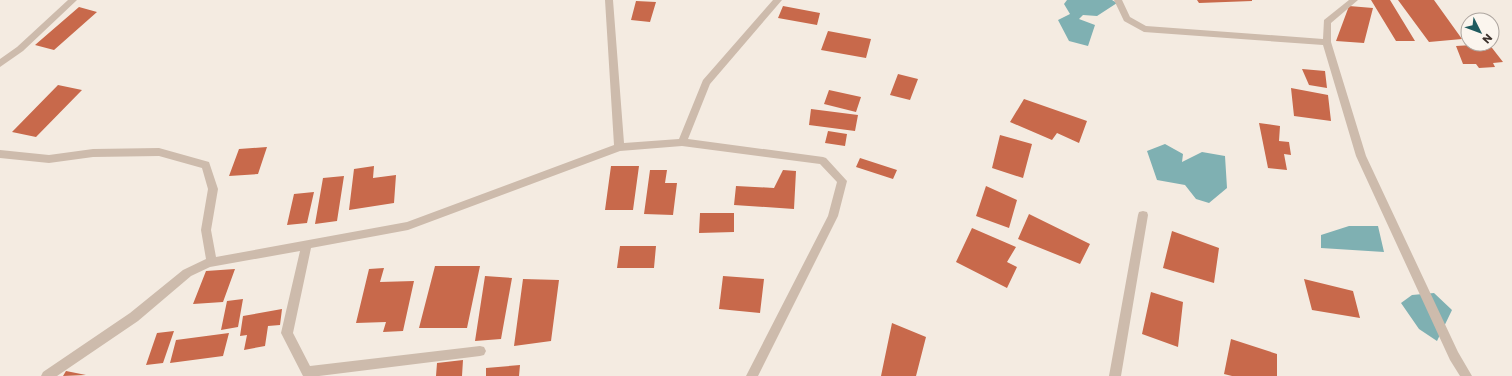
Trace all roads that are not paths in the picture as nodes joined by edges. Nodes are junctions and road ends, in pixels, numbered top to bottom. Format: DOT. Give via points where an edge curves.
graph roads {
  1 [pos="73,0"];
  2 [pos="609,0"];
  3 [pos="778,0"];
  4 [pos="1118,0"];
  5 [pos="1354,0"];
  6 [pos="1327,42"];
  7 [pos="0,64"];
  8 [pos="682,142"];
  9 [pos="620,147"];
  10 [pos="0,154"];
  11 [pos="1143,215"];
  12 [pos="306,245"];
  13 [pos="212,262"];
  14 [pos="480,351"];
  15 [pos="47,376"];
  16 [pos="752,376"];
  17 [pos="1115,376"];
  18 [pos="1466,376"];
  1 -- 7 [label="street"];
  2 -- 9 [label="street"];
  3 -- 8 [label="street" via="706,82"];
  4 -- 6 [label="street" via="1127,19 1144,29"];
  5 -- 6 [label="street" via="1327,22"];
  6 -- 18 [label="street" via="1361,156 1454,356"];
  8 -- 9 [label="street"];
  8 -- 16 [label="street" via="823,161 842,181 833,216"];
  9 -- 12 [label="street" via="408,226"];
  10 -- 13 [label="street" via="49,159 93,153 159,152 206,165 214,189 206,230"];
  11 -- 17 [label="street"];
  12 -- 13 [label="street"];
  12 -- 14 [label="street" via="287,333 307,372"];
  13 -- 15 [label="street" via="187,273 134,317"];
}
